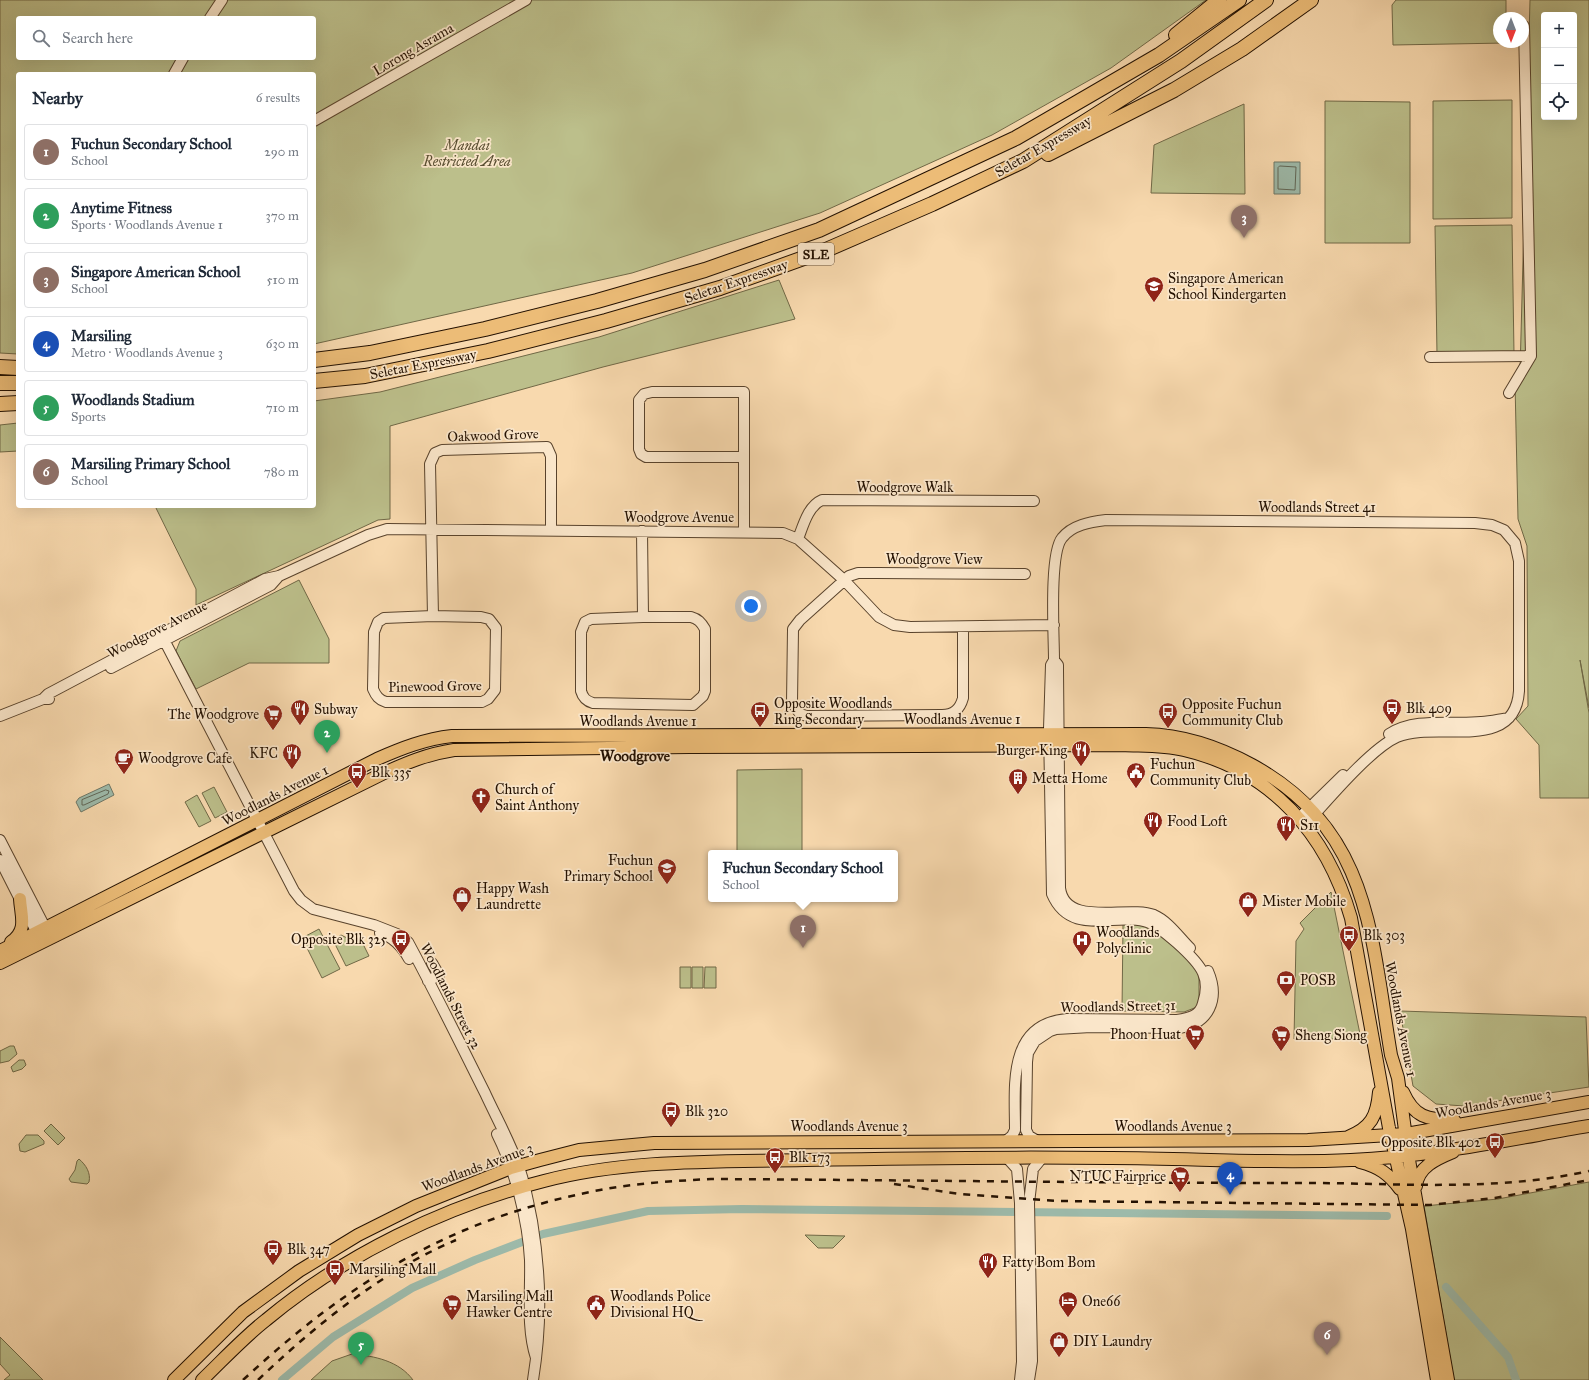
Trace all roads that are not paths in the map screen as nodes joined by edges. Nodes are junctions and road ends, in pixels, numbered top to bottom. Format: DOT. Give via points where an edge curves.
graph roads {
  1 [pos="222,0"];
  2 [pos="526,0"];
  3 [pos="1219,0"];
  4 [pos="1239,0"];
  5 [pos="1266,0"];
  6 [pos="1311,0"];
  7 [pos="211,16"];
  8 [pos="1524,48"];
  9 [pos="1159,55"];
  10 [pos="182,60"];
  11 [pos="175,72"];
  12 [pos="316,120"];
  13 [pos="1023,161"];
  14 [pos="1531,356"];
  15 [pos="1430,357"];
  16 [pos="316,360"];
  17 [pos="0,367"];
  18 [pos="16,368"];
  19 [pos="316,381"];
  20 [pos="0,383"];
  21 [pos="16,383"];
  22 [pos="1509,393"];
  23 [pos="0,404"];
  24 [pos="16,404"];
  25 [pos="744,458"];
  26 [pos="1034,501"];
  27 [pos="430,529"];
  28 [pos="551,530"];
  29 [pos="642,531"];
  30 [pos="744,532"];
  31 [pos="798,539"];
  32 [pos="1025,574"];
  33 [pos="844,580"];
  34 [pos="433,616"];
  35 [pos="643,617"];
  36 [pos="1054,625"];
  37 [pos="963,627"];
  38 [pos="159,639"];
  39 [pos="0,716"];
  40 [pos="1054,740"];
  41 [pos="1312,811"];
  42 [pos="256,822"];
  43 [pos="1302,822"];
  44 [pos="262,835"];
  45 [pos="0,840"];
  46 [pos="0,860"];
  47 [pos="20,899"];
  48 [pos="44,935"];
  49 [pos="4,949"];
  50 [pos="0,963"];
  51 [pos="432,963"];
  52 [pos="428,981"];
  53 [pos="1380,1078"];
  54 [pos="1398,1078"];
  55 [pos="1589,1102"];
  56 [pos="1488,1119"];
  57 [pos="1589,1126"];
  58 [pos="1406,1134"];
  59 [pos="1391,1136"];
  60 [pos="1343,1139"];
  61 [pos="1007,1140"];
  62 [pos="1036,1140"];
  63 [pos="1481,1144"];
  64 [pos="1409,1155"];
  65 [pos="1396,1157"];
  66 [pos="1042,1158"];
  67 [pos="1008,1159"];
  68 [pos="1353,1160"];
  69 [pos="515,1167"];
  70 [pos="523,1190"];
  71 [pos="1410,1193"];
  72 [pos="1024,1203"];
  73 [pos="1025,1228"];
  74 [pos="198,1356"];
  75 [pos="211,1371"];
  76 [pos="174,1380"];
  77 [pos="202,1380"];
  78 [pos="533,1380"];
  79 [pos="1020,1380"];
  80 [pos="1029,1380"];
  81 [pos="1438,1380"];
  82 [pos="1448,1380"];
  1 -- 7 [label="street"];
  2 -- 12 [label="street, Lorong Asrama"];
  3 -- 9 [label="highway" via="1179,31"];
  4 -- 9 [label="highway, Seletar Expressway"];
  5 -- 13 [label="highway, Seletar Expressway / SLE" via="1181,61"];
  6 -- 13 [label="highway" via="1242,49 1174,90 1053,153"];
  8 -- 14 [label="street"];
  9 -- 16 [label="highway, Seletar Expressway / SLE" via="1016,138 812,232 705,270 597,301 370,353"];
  10 -- 11 [label="street"];
  13 -- 19 [label="highway, Seletar Expressway / SLE" via="826,250 720,288 488,352 365,376"];
  14 -- 15 [label="street"];
  14 -- 22 [label="street"];
  17 -- 18 [label="highway"];
  20 -- 21 [label="highway"];
  23 -- 24 [label="highway"];
  25 -- 25 [label="street" via="646,458 639,449 639,400 644,394 652,392 744,392"];
  25 -- 30 [label="street"];
  26 -- 31 [label="street, Woodgrove Walk" via="822,500 816,502 812,508"];
  27 -- 28 [label="street, Woodgrove Avenue"];
  27 -- 28 [label="street, Oakwood Grove" via="430,464 435,453 442,450 547,447 551,456"];
  27 -- 34 [label="street"];
  27 -- 38 [label="street, Woodgrove Avenue" via="387,529 368,535 279,576 270,585"];
  28 -- 29 [label="street, Woodgrove Avenue"];
  29 -- 30 [label="street, Woodgrove Avenue"];
  29 -- 35 [label="street"];
  30 -- 31 [label="street, Woodgrove Avenue" via="783,533"];
  31 -- 33 [label="street, Woodgrove Avenue"];
  32 -- 33 [label="street, Woodgrove View" via="858,573"];
  33 -- 37 [label="street, Woodgrove Avenue" via="885,621 902,627"];
  33 -- 37 [label="street" via="800,620 794,629 792,702 800,714 942,715 954,712 959,708 963,698"];
  34 -- 34 [label="street, Pinewood Grove" via="481,617 489,619 496,628 495,690 488,699 482,702 386,702 376,695 373,689 374,632 378,622 384,618"];
  35 -- 35 [label="street" via="691,617 702,623 705,629 703,696 693,705 588,702 581,691 581,632 585,622 591,619"];
  36 -- 37 [label="street, Woodgrove Avenue"];
  36 -- 40 [label="street, Woodlands Street 41" via="1054,660 1058,665"];
  36 -- 41 [label="street, Woodlands Street 41" via="1056,549 1063,537 1084,524 1119,520 1475,523 1492,525 1504,530 1515,543 1519,561 1519,695 1517,707 1511,717 1499,727 1416,733 1396,738 1371,756"];
  38 -- 39 [label="street, Woodgrove Avenue" via="48,694 43,699"];
  38 -- 42 [label="street, Woodlands Street 32"];
  40 -- 41 [label="main road, Woodlands Avenue 1" via="1164,734 1202,743 1233,755 1274,777"];
  40 -- 42 [label="main road, Woodlands Avenue 1" via="452,736 431,739 377,759"];
  40 -- 43 [label="main road, Woodlands Avenue 1" via="1165,747 1206,756 1232,766 1254,779 1271,791"];
  40 -- 44 [label="main road, Woodlands Avenue 1" via="454,750 413,759"];
  40 -- 61 [label="street, Woodlands Street 31" via="1051,888 1060,909 1079,919 1139,920 1158,927 1197,963 1205,984 1204,1001 1199,1013 1190,1018 1177,1020 1067,1019 1053,1020 1043,1025 1026,1041 1018,1060 1015,1130"];
  40 -- 62 [label="street, Woodlands Street 31" via="1060,888 1066,903 1075,910 1143,913 1160,918 1201,960 1211,978 1213,992 1207,1014 1196,1024 1188,1027 1068,1027 1050,1031 1035,1041 1028,1053 1027,1062 1026,1130 1029,1136"];
  41 -- 43 [label="street, Woodlands Street 41"];
  41 -- 54 [label="main road, Woodlands Avenue 1" via="1338,843 1351,868 1367,912 1391,1055"];
  42 -- 44 [label="street, Woodlands Street 32"];
  42 -- 48 [label="main road, Woodlands Avenue 1"];
  43 -- 53 [label="main road, Woodlands Avenue 1" via="1317,840 1331,864 1349,910"];
  44 -- 48 [label="main road, Woodlands Avenue 1"];
  44 -- 52 [label="street, Woodlands Street 32" via="301,900 313,909 374,925 396,934 408,942"];
  44 -- 69 [label="street, Woodlands Street 32" via="289,895 297,905 307,912 386,935 403,948 463,1059"];
  45 -- 48 [label="street"];
  46 -- 47 [label="street"];
  47 -- 48 [label="street"];
  47 -- 49 [label="main road" via="24,923 20,934"];
  48 -- 49 [label="main road, Woodlands Avenue 1"];
  48 -- 50 [label="main road, Woodlands Avenue 1"];
  51 -- 52 [label="street" via="439,975"];
  52 -- 69 [label="street, Woodlands Street 32"];
  53 -- 59 [label="main road, Woodlands Avenue 1"];
  53 -- 60 [label="main road" via="1377,1108 1371,1122 1363,1130"];
  54 -- 56 [label="main road" via="1409,1105 1421,1115 1444,1120"];
  54 -- 58 [label="main road, Woodlands Avenue 1"];
  55 -- 56 [label="main road, Woodlands Avenue 3"];
  56 -- 58 [label="main road, Woodlands Avenue 3"];
  57 -- 63 [label="main road"];
  58 -- 59 [label="main road, Woodlands Avenue 3"];
  58 -- 64 [label="main road, Woodlands Avenue 1"];
  59 -- 60 [label="main road, Woodlands Avenue 3"];
  59 -- 65 [label="main road, Woodlands Avenue 1"];
  60 -- 62 [label="main road, Woodlands Avenue 3"];
  61 -- 62 [label="main road, Woodlands Avenue 3"];
  61 -- 69 [label="main road, Woodlands Avenue 3" via="637,1144 579,1150"];
  63 -- 64 [label="main road"];
  63 -- 71 [label="main road" via="1451,1153 1424,1168"];
  64 -- 65 [label="main road"];
  64 -- 71 [label="main road, Woodlands Avenue 1"];
  65 -- 68 [label="main road"];
  65 -- 71 [label="main road, Woodlands Avenue 1"];
  66 -- 67 [label="main road"];
  66 -- 68 [label="main road" via="1249,1162"];
  66 -- 72 [label="street" via="1033,1169"];
  67 -- 70 [label="main road" via="962,1157 681,1162 580,1172 538,1182 530,1189"];
  67 -- 72 [label="street" via="1017,1169"];
  68 -- 71 [label="main road" via="1374,1166"];
  69 -- 70 [label="street, Woodlands Street 32"];
  69 -- 74 [label="main road, Woodlands Avenue 3" via="416,1206 358,1235 299,1271 243,1312"];
  70 -- 75 [label="main road" via="418,1225 362,1253 318,1281 264,1321"];
  70 -- 78 [label="street, Woodlands Street 32" via="533,1249 539,1268 539,1343"];
  71 -- 81 [label="main road, Woodlands Avenue 1"];
  71 -- 82 [label="main road, Woodlands Avenue 1"];
  72 -- 73 [label="street"];
  73 -- 79 [label="street"];
  73 -- 80 [label="street" via="1032,1361"];
  74 -- 75 [label="main road" via="209,1352 215,1356 216,1361"];
  74 -- 76 [label="main road, Woodlands Avenue 3"];
  75 -- 77 [label="main road"];
}
